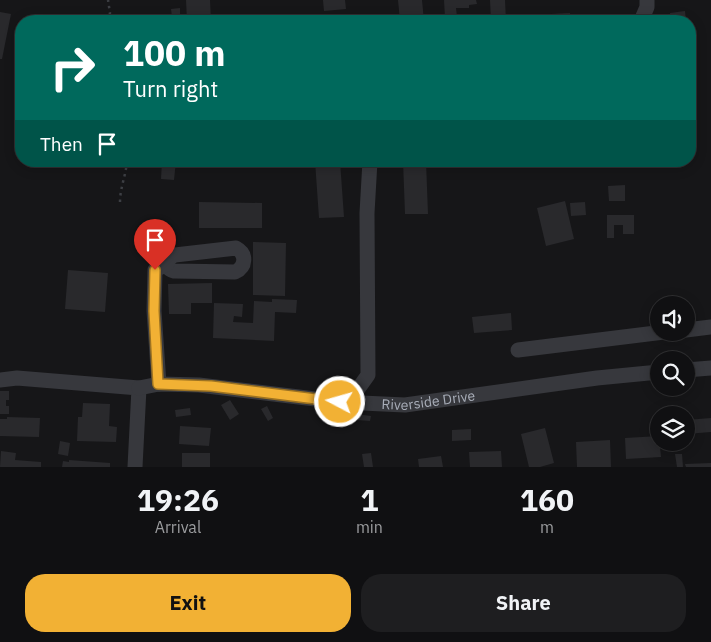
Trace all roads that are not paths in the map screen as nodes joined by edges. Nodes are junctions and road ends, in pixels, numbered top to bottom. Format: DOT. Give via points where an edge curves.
graph roads {
  1 [pos="647,0"];
  2 [pos="644,15"];
  3 [pos="370,167"];
  4 [pos="167,264"];
  5 [pos="711,327"];
  6 [pos="695,329"];
  7 [pos="650,334"];
  8 [pos="518,350"];
  9 [pos="711,368"];
  10 [pos="695,369"];
  11 [pos="650,373"];
  12 [pos="0,380"];
  13 [pos="158,384"];
  14 [pos="139,388"];
  15 [pos="340,402"];
  16 [pos="135,467"];
  1 -- 2 [label="street"];
  3 -- 15 [label="street" via="368,375 358,389"];
  4 -- 13 [label="street" via="155,270"];
  5 -- 6 [label="street"];
  7 -- 8 [label="street"];
  9 -- 10 [label="street"];
  11 -- 15 [label="street, Riverside Drive" via="405,405"];
  12 -- 14 [label="street, Riverside Drive" via="17,378"];
  13 -- 14 [label="street, Riverside Drive"];
  13 -- 15 [label="street, Riverside Drive" via="215,387"];
  14 -- 16 [label="street"];
}
